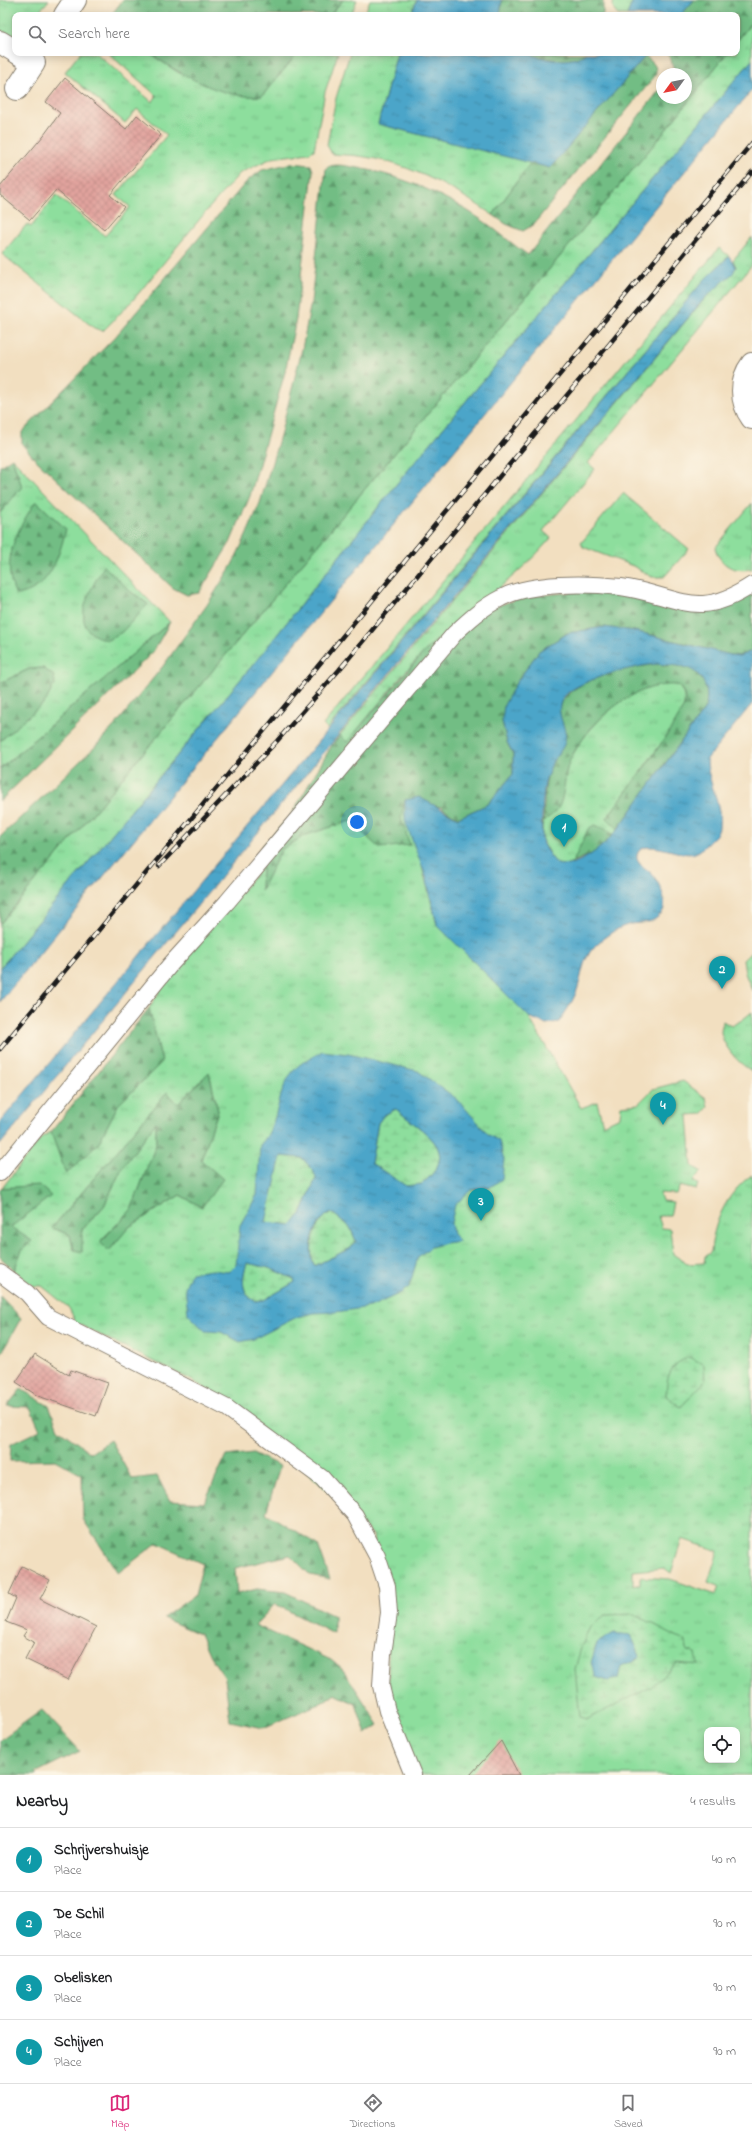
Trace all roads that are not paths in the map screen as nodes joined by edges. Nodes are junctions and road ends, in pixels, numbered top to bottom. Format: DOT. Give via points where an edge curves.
graph roads {
  1 [pos="75,0"];
  2 [pos="67,12"];
  3 [pos="0,42"];
  4 [pos="12,49"];
  5 [pos="31,56"];
  6 [pos="18,89"];
  7 [pos="752,364"];
  8 [pos="752,418"];
  9 [pos="752,585"];
  10 [pos="0,1173"];
  11 [pos="0,1273"];
  12 [pos="413,1775"];
  1 -- 2 [label="street"];
  3 -- 4 [label="street"];
  5 -- 6 [label="street"];
  7 -- 8 [label="street" via="742,382 744,399"];
  9 -- 10 [label="lane" via="729,599 700,605 622,587 544,587 518,591 483,609 455,633 170,966"];
  11 -- 12 [label="lane" via="27,1293 48,1317 227,1408 322,1478 355,1515 377,1556 387,1586 389,1613 383,1654 382,1686 387,1711"];
}
